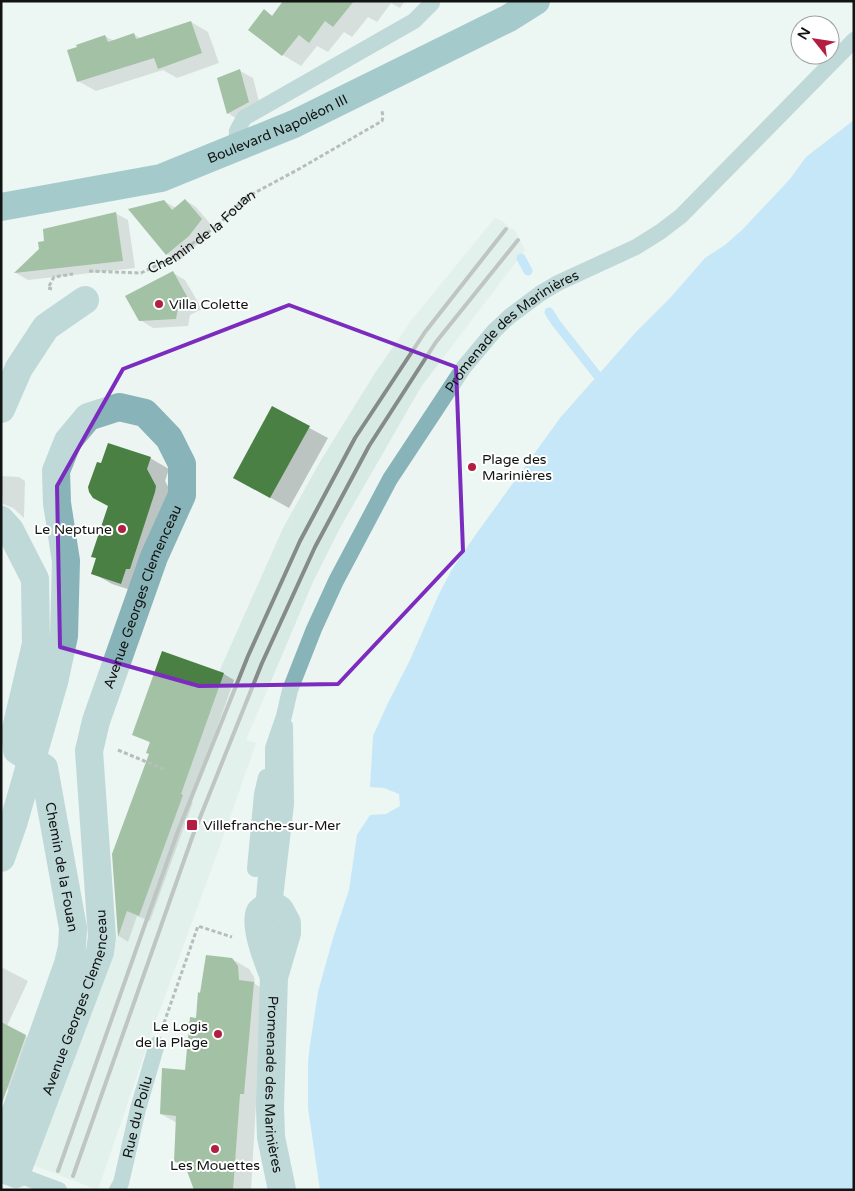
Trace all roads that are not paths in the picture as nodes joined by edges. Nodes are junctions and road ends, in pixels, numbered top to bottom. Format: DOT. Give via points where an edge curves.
graph roads {
  1 [pos="536,1"];
  2 [pos="432,3"];
  3 [pos="854,40"];
  4 [pos="236,148"];
  5 [pos="1,207"];
  6 [pos="85,300"];
  7 [pos="1,409"];
  8 [pos="1,520"];
  9 [pos="284,716"];
  10 [pos="31,760"];
  11 [pos="1,858"];
  12 [pos="268,908"];
  13 [pos="157,1044"];
  14 [pos="16,1174"];
  15 [pos="59,1190"];
  16 [pos="117,1190"];
  17 [pos="282,1190"];
  1 -- 4 [label="main road, Boulevard Napoléon III" via="509,18 294,124"];
  2 -- 4 [label="lane" via="414,21 244,118 237,131"];
  3 -- 9 [label="lane, Promenade des Marinières" via="681,216 636,246 541,293 510,316 482,345 458,374 369,516 314,629 290,690"];
  4 -- 5 [label="main road, Boulevard Napoléon III" via="161,178"];
  6 -- 7 [label="street" via="46,326 19,368"];
  8 -- 10 [label="street, Chemin de la Fouan" via="10,530 35,579 36,644 15,733 17,750"];
  9 -- 12 [label="lane, Promenade des Marinières" via="286,804"];
  9 -- 12 [label="lane, Promenade des Marinières" via="273,748"];
  10 -- 11 [label="street, Avenue Georges Clemenceau"];
  10 -- 14 [label="street, Chemin de la Fouan" via="44,768 73,928 68,964 2,1155 3,1169"];
  10 -- 14 [label="street, Avenue Georges Clemenceau" via="64,636 66,561 57,503 56,471 68,440 88,417 119,407 145,413 168,438 182,464 182,496 154,557 96,722 89,751 102,937 100,952"];
  12 -- 17 [label="street, Promenade des Marinières" via="260,913 259,923 274,978 270,1117"];
  13 -- 16 [label="lane, Rue du Poilu"];
  14 -- 15 [label="lane, Chemin de la Fouan"];
}
